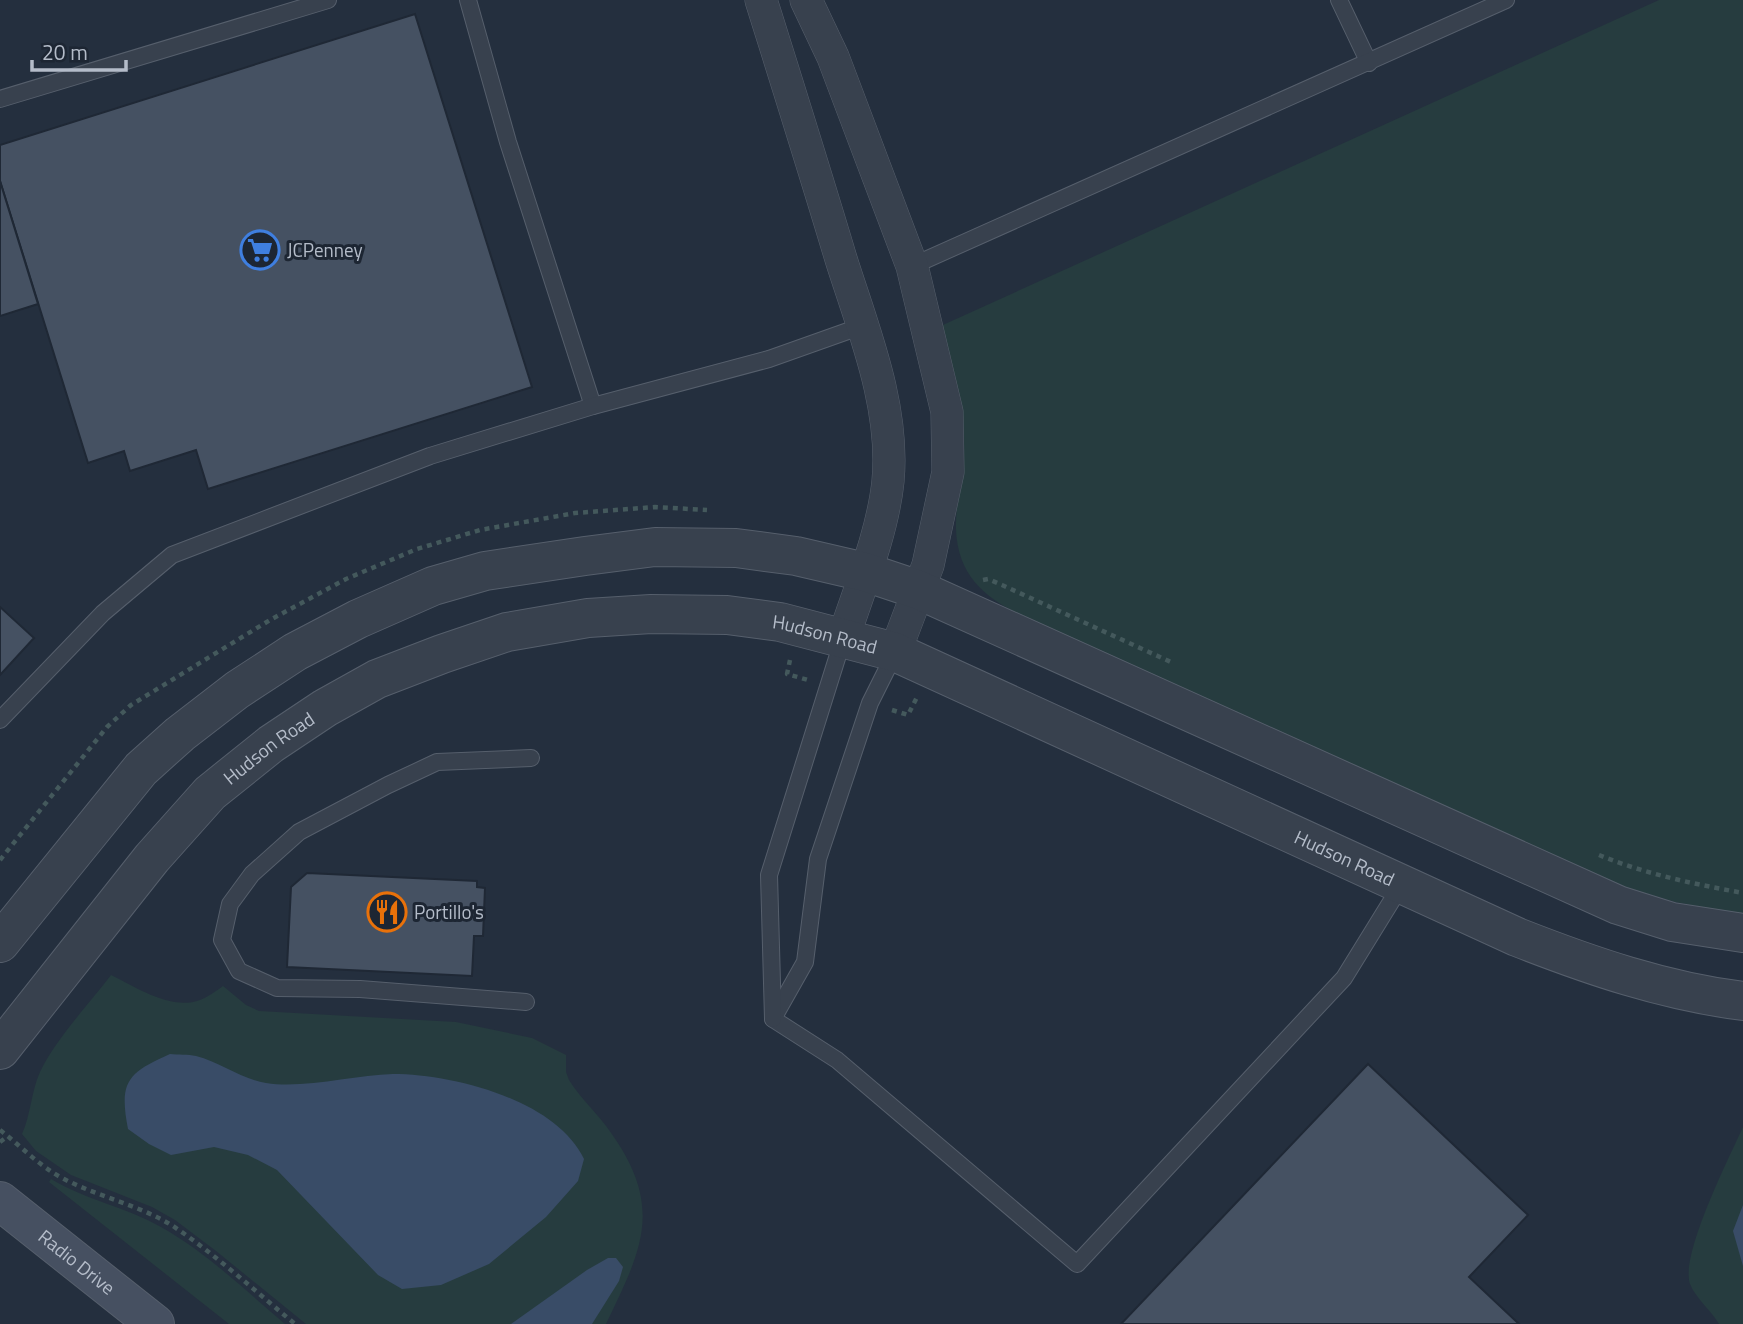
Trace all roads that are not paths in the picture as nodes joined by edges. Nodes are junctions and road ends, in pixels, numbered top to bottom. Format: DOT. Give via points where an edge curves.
graph roads {
  1 [pos="328,0"];
  2 [pos="468,0"];
  3 [pos="761,0"];
  4 [pos="806,0"];
  5 [pos="1339,0"];
  6 [pos="1506,0"];
  7 [pos="1369,63"];
  8 [pos="0,99"];
  9 [pos="912,266"];
  10 [pos="862,326"];
  11 [pos="593,406"];
  12 [pos="865,572"];
  13 [pos="919,590"];
  14 [pos="843,639"];
  15 [pos="895,652"];
  16 [pos="0,720"];
  17 [pos="531,758"];
  18 [pos="1402,884"];
  19 [pos="1743,933"];
  20 [pos="0,943"];
  21 [pos="1743,1000"];
  22 [pos="526,1002"];
  23 [pos="773,1019"];
  24 [pos="0,1049"];
  25 [pos="0,1201"];
  26 [pos="155,1324"];
  1 -- 8 [label="lane"];
  2 -- 11 [label="lane" via="508,142"];
  3 -- 10 [label="street"];
  4 -- 9 [label="street" via="833,57"];
  5 -- 7 [label="lane"];
  6 -- 7 [label="lane"];
  7 -- 9 [label="lane"];
  9 -- 13 [label="street" via="947,412 948,472"];
  10 -- 11 [label="lane" via="769,359"];
  10 -- 12 [label="street" via="880,389 888,481"];
  11 -- 16 [label="lane" via="430,456 172,555 103,613"];
  12 -- 13 [label="street"];
  12 -- 14 [label="street"];
  12 -- 20 [label="street" via="736,548 654,547 485,571 433,586 295,652 180,734 141,769"];
  13 -- 15 [label="street"];
  13 -- 19 [label="street" via="1618,905 1672,922"];
  14 -- 15 [label="street, Hudson Road"];
  14 -- 23 [label="lane" via="769,875"];
  14 -- 24 [label="street, Hudson Road" via="780,622 727,615 588,618 507,632 377,679 271,744 210,793 152,858"];
  15 -- 18 [label="street, Hudson Road"];
  15 -- 23 [label="lane" via="870,703 818,859 805,962"];
  17 -- 22 [label="lane" via="437,762 299,832 252,874 230,904 222,940 239,971 278,988 360,989"];
  18 -- 21 [label="street, Hudson Road" via="1595,967 1655,985"];
  18 -- 23 [label="lane" via="1344,978 1077,1264 837,1060"];
  25 -- 26 [label="main road, Radio Drive"];
}
